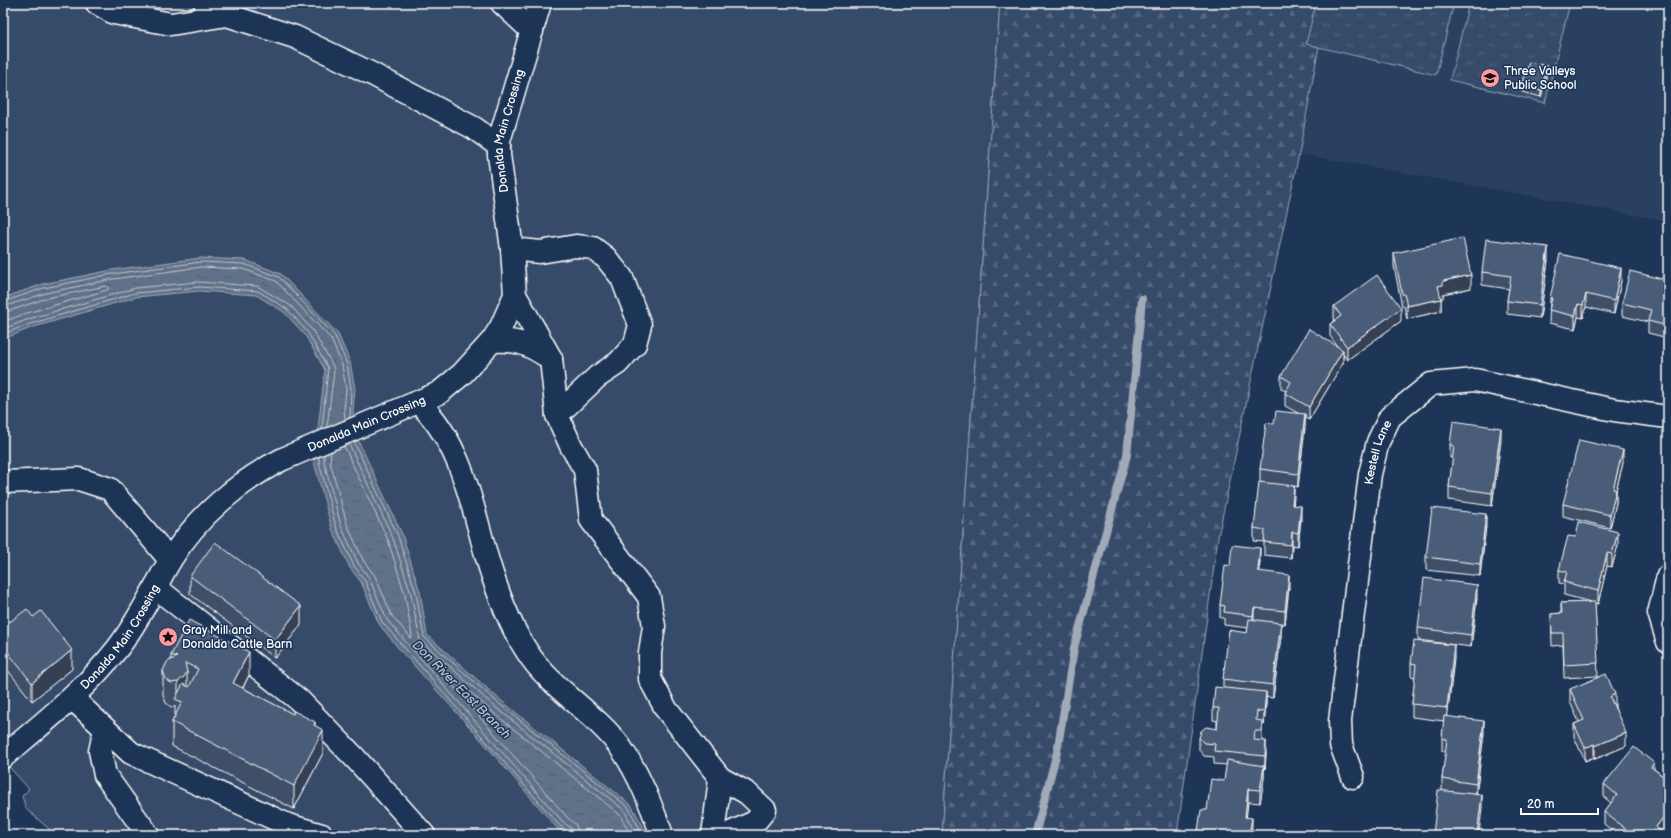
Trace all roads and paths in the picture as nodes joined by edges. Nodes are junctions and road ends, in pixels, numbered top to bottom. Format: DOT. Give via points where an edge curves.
graph roads {
  1 [pos="97,3"];
  2 [pos="205,3"];
  3 [pos="502,3"];
  4 [pos="540,3"];
  5 [pos="227,15"];
  6 [pos="532,31"];
  7 [pos="499,146"];
  8 [pos="512,249"];
  9 [pos="515,295"];
  10 [pos="492,341"];
  11 [pos="551,359"];
  12 [pos="409,407"];
  13 [pos="557,415"];
  14 [pos="1668,417"];
  15 [pos="3,482"];
  16 [pos="170,560"];
  17 [pos="1668,576"];
  18 [pos="155,587"];
  19 [pos="1668,642"];
  20 [pos="72,698"];
  21 [pos="105,729"];
  22 [pos="3,757"];
  23 [pos="1353,777"];
  24 [pos="720,778"];
  25 [pos="148,835"];
  26 [pos="322,835"];
  27 [pos="424,835"];
  28 [pos="662,835"];
  29 [pos="713,835"];
  30 [pos="726,835"];
  1 -- 5 [label="street" via="114,13 171,24"];
  2 -- 5 [label="street"];
  3 -- 6 [label="street"];
  4 -- 6 [label="street, Donalda Main Crossing"];
  5 -- 7 [label="street" via="295,37 372,74 468,125"];
  6 -- 7 [label="street, Donalda Main Crossing"];
  7 -- 8 [label="street, Donalda Main Crossing"];
  8 -- 9 [label="street, Donalda Main Crossing"];
  8 -- 13 [label="street" via="540,252 576,246 593,248 606,258 622,278 640,325 635,344 618,363 597,377"];
  9 -- 10 [label="street, Donalda Main Crossing"];
  9 -- 11 [label="street"];
  10 -- 11 [label="street" via="508,340 528,344"];
  10 -- 12 [label="street, Donalda Main Crossing" via="476,361 448,387"];
  11 -- 13 [label="street"];
  12 -- 16 [label="street, Donalda Main Crossing" via="283,460 245,482 220,502 188,535"];
  12 -- 28 [label="street" via="430,413 445,434 459,465 501,597 526,650 544,674 572,698 620,747 637,776"];
  13 -- 24 [label="street" via="585,470 591,520 649,597 654,626 650,679 666,709"];
  14 -- 23 [label="street, Kestell Lane" via="1614,410 1475,380 1431,384 1390,417 1378,442 1370,474 1340,721 1341,745"];
  15 -- 16 [label="street" via="79,479 110,489"];
  16 -- 18 [label="street, Donalda Main Crossing"];
  17 -- 19 [label="street" via="1659,613"];
  18 -- 20 [label="street, Donalda Main Crossing" via="118,648"];
  18 -- 27 [label="street" via="299,700"];
  20 -- 21 [label="street"];
  20 -- 22 [label="street, Donalda Main Crossing"];
  21 -- 25 [label="street" via="100,751 105,775"];
  21 -- 26 [label="street" via="131,753 288,825"];
  24 -- 29 [label="street"];
  24 -- 30 [label="street" via="747,793 765,810 755,822"];
}
